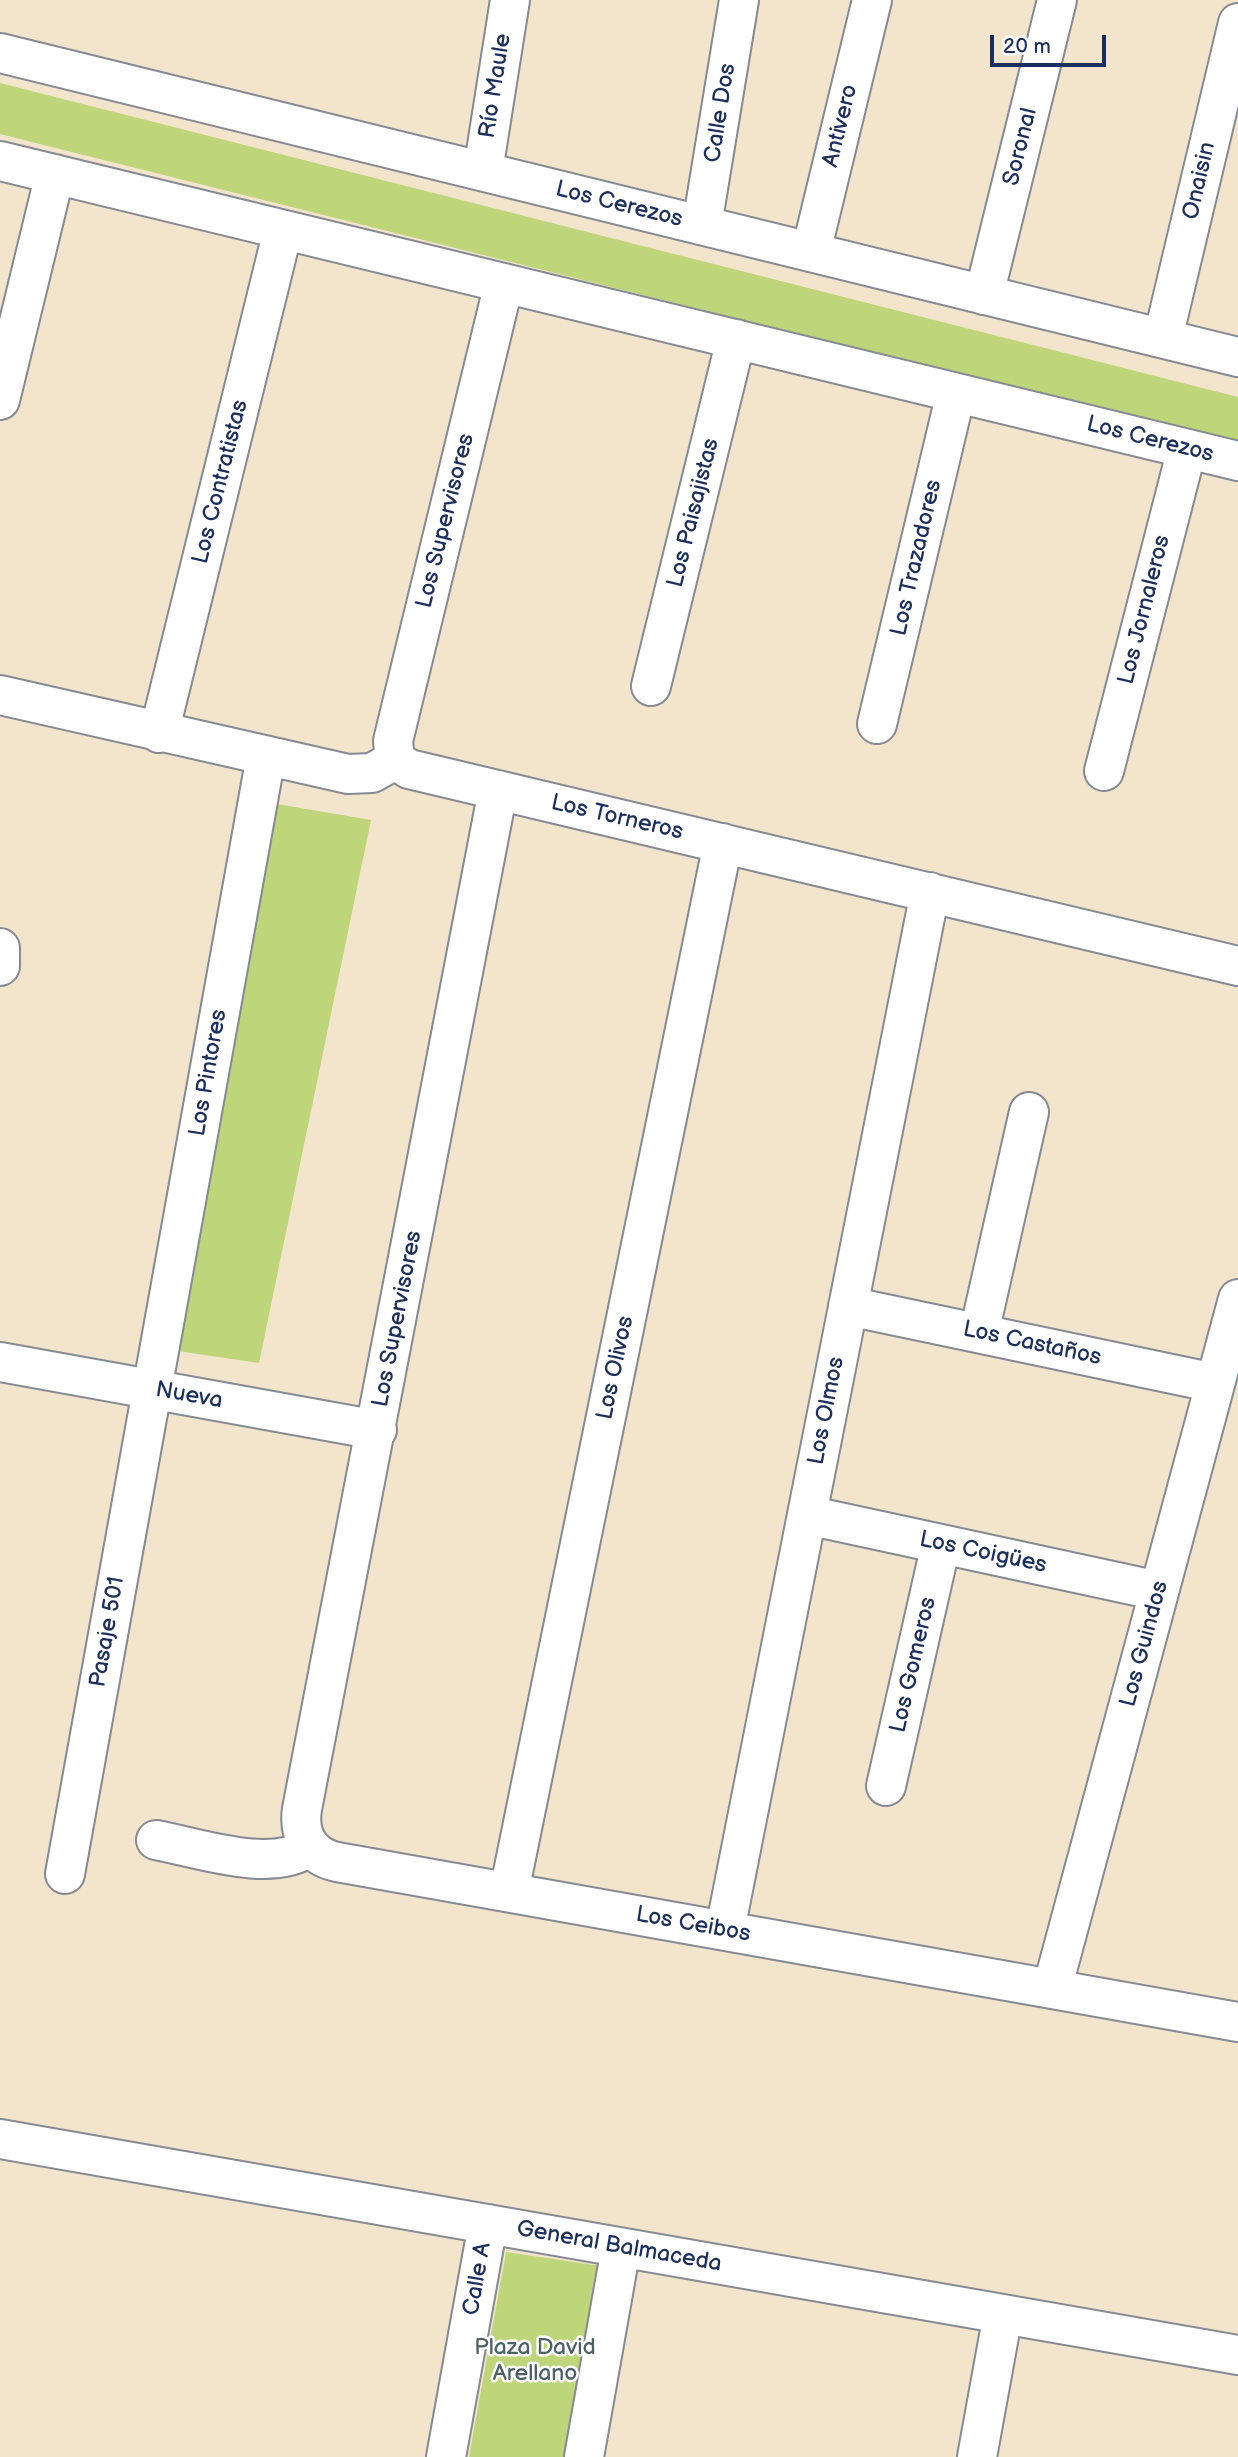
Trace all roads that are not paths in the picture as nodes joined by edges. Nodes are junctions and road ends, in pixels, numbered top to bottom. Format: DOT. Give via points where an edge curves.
graph roads {
  1 [pos="510,0"];
  2 [pos="739,0"];
  3 [pos="872,0"];
  4 [pos="1058,0"];
  5 [pos="1238,23"];
  6 [pos="0,53"];
  7 [pos="0,161"];
  8 [pos="483,172"];
  9 [pos="55,174"];
  10 [pos="702,225"];
  11 [pos="283,230"];
  12 [pos="811,252"];
  13 [pos="503,283"];
  14 [pos="985,295"];
  15 [pos="1163,338"];
  16 [pos="736,339"];
  17 [pos="1238,357"];
  18 [pos="956,393"];
  19 [pos="0,400"];
  20 [pos="1187,449"];
  21 [pos="1238,461"];
  22 [pos="651,686"];
  23 [pos="0,695"];
  24 [pos="877,724"];
  25 [pos="159,733"];
  26 [pos="266,756"];
  27 [pos="395,760"];
  28 [pos="1104,771"];
  29 [pos="498,790"];
  30 [pos="723,843"];
  31 [pos="930,892"];
  32 [pos="0,948"];
  33 [pos="0,966"];
  34 [pos="1238,966"];
  35 [pos="1029,1112"];
  36 [pos="1238,1299"];
  37 [pos="848,1306"];
  38 [pos="979,1333"];
  39 [pos="0,1362"];
  40 [pos="1215,1383"];
  41 [pos="152,1390"];
  42 [pos="377,1430"];
  43 [pos="807,1515"];
  44 [pos="942,1544"];
  45 [pos="1159,1591"];
  46 [pos="886,1786"];
  47 [pos="156,1840"];
  48 [pos="309,1847"];
  49 [pos="65,1874"];
  50 [pos="509,1892"];
  51 [pos="725,1930"];
  52 [pos="1052,1989"];
  53 [pos="1238,2022"];
  54 [pos="0,2139"];
  55 [pos="488,2224"];
  56 [pos="621,2248"];
  57 [pos="1003,2314"];
  58 [pos="1238,2355"];
  59 [pos="446,2457"];
  60 [pos="584,2457"];
  61 [pos="977,2457"];
  1 -- 8 [label="street, Río Maule"];
  2 -- 10 [label="street, Calle Dos"];
  3 -- 12 [label="street, Antivero"];
  4 -- 14 [label="street, Soronal"];
  5 -- 15 [label="street, Onaisin"];
  6 -- 8 [label="street, Los Cerezos"];
  7 -- 9 [label="street, Los Cerezos"];
  8 -- 10 [label="street, Los Cerezos"];
  9 -- 11 [label="street, Los Cerezos"];
  9 -- 19 [label="street"];
  10 -- 12 [label="street, Los Cerezos"];
  11 -- 13 [label="street, Los Cerezos"];
  11 -- 25 [label="street, Los Contratistas"];
  12 -- 14 [label="street, Los Cerezos"];
  13 -- 16 [label="street, Los Cerezos"];
  13 -- 27 [label="street, Los Supervisores" via="393,741"];
  14 -- 15 [label="street, Los Cerezos"];
  15 -- 17 [label="street, Los Cerezos"];
  16 -- 18 [label="street, Los Cerezos"];
  16 -- 22 [label="street, Los Paisajistas"];
  18 -- 20 [label="street, Los Cerezos"];
  18 -- 24 [label="street, Los Trazadores"];
  20 -- 21 [label="street, Los Cerezos"];
  20 -- 28 [label="street, Los Jornaleros"];
  23 -- 25 [label="street"];
  25 -- 26 [label="street"];
  26 -- 27 [label="street" via="360,775"];
  26 -- 41 [label="street, Los Pintores"];
  27 -- 29 [label="street, Los Torneros" via="409,769"];
  29 -- 30 [label="street, Los Torneros"];
  29 -- 42 [label="street, Los Supervisores"];
  30 -- 31 [label="street, Los Torneros"];
  30 -- 50 [label="street, Los Olivos"];
  31 -- 34 [label="street, Los Torneros"];
  31 -- 37 [label="street, Los Olmos"];
  32 -- 33 [label="street"];
  35 -- 38 [label="street"];
  36 -- 40 [label="street, Los Guindos"];
  37 -- 38 [label="street, Los Castaños"];
  37 -- 43 [label="street, Los Olmos"];
  38 -- 40 [label="street, Los Castaños"];
  39 -- 41 [label="street, Nueva"];
  40 -- 45 [label="street, Los Guindos"];
  41 -- 42 [label="street, Nueva"];
  41 -- 49 [label="street, Pasaje 501"];
  42 -- 48 [label="street, Los Supervisores" via="300,1822"];
  43 -- 44 [label="street, Los Coigües"];
  43 -- 51 [label="street, Los Olmos"];
  44 -- 45 [label="street, Los Coigües"];
  44 -- 46 [label="street, Los Gomeros"];
  45 -- 52 [label="street, Los Guindos"];
  47 -- 48 [label="street" via="272,1861 297,1856"];
  48 -- 50 [label="street, Los Ceibos" via="327,1859"];
  50 -- 51 [label="street, Los Ceibos"];
  51 -- 52 [label="street, Los Ceibos"];
  52 -- 53 [label="street, Los Ceibos"];
  54 -- 55 [label="street, General Balmaceda"];
  55 -- 56 [label="street, General Balmaceda"];
  55 -- 59 [label="street, Calle A"];
  56 -- 57 [label="street, General Balmaceda"];
  56 -- 60 [label="street"];
  57 -- 58 [label="street, General Balmaceda"];
  57 -- 61 [label="street"];
}
